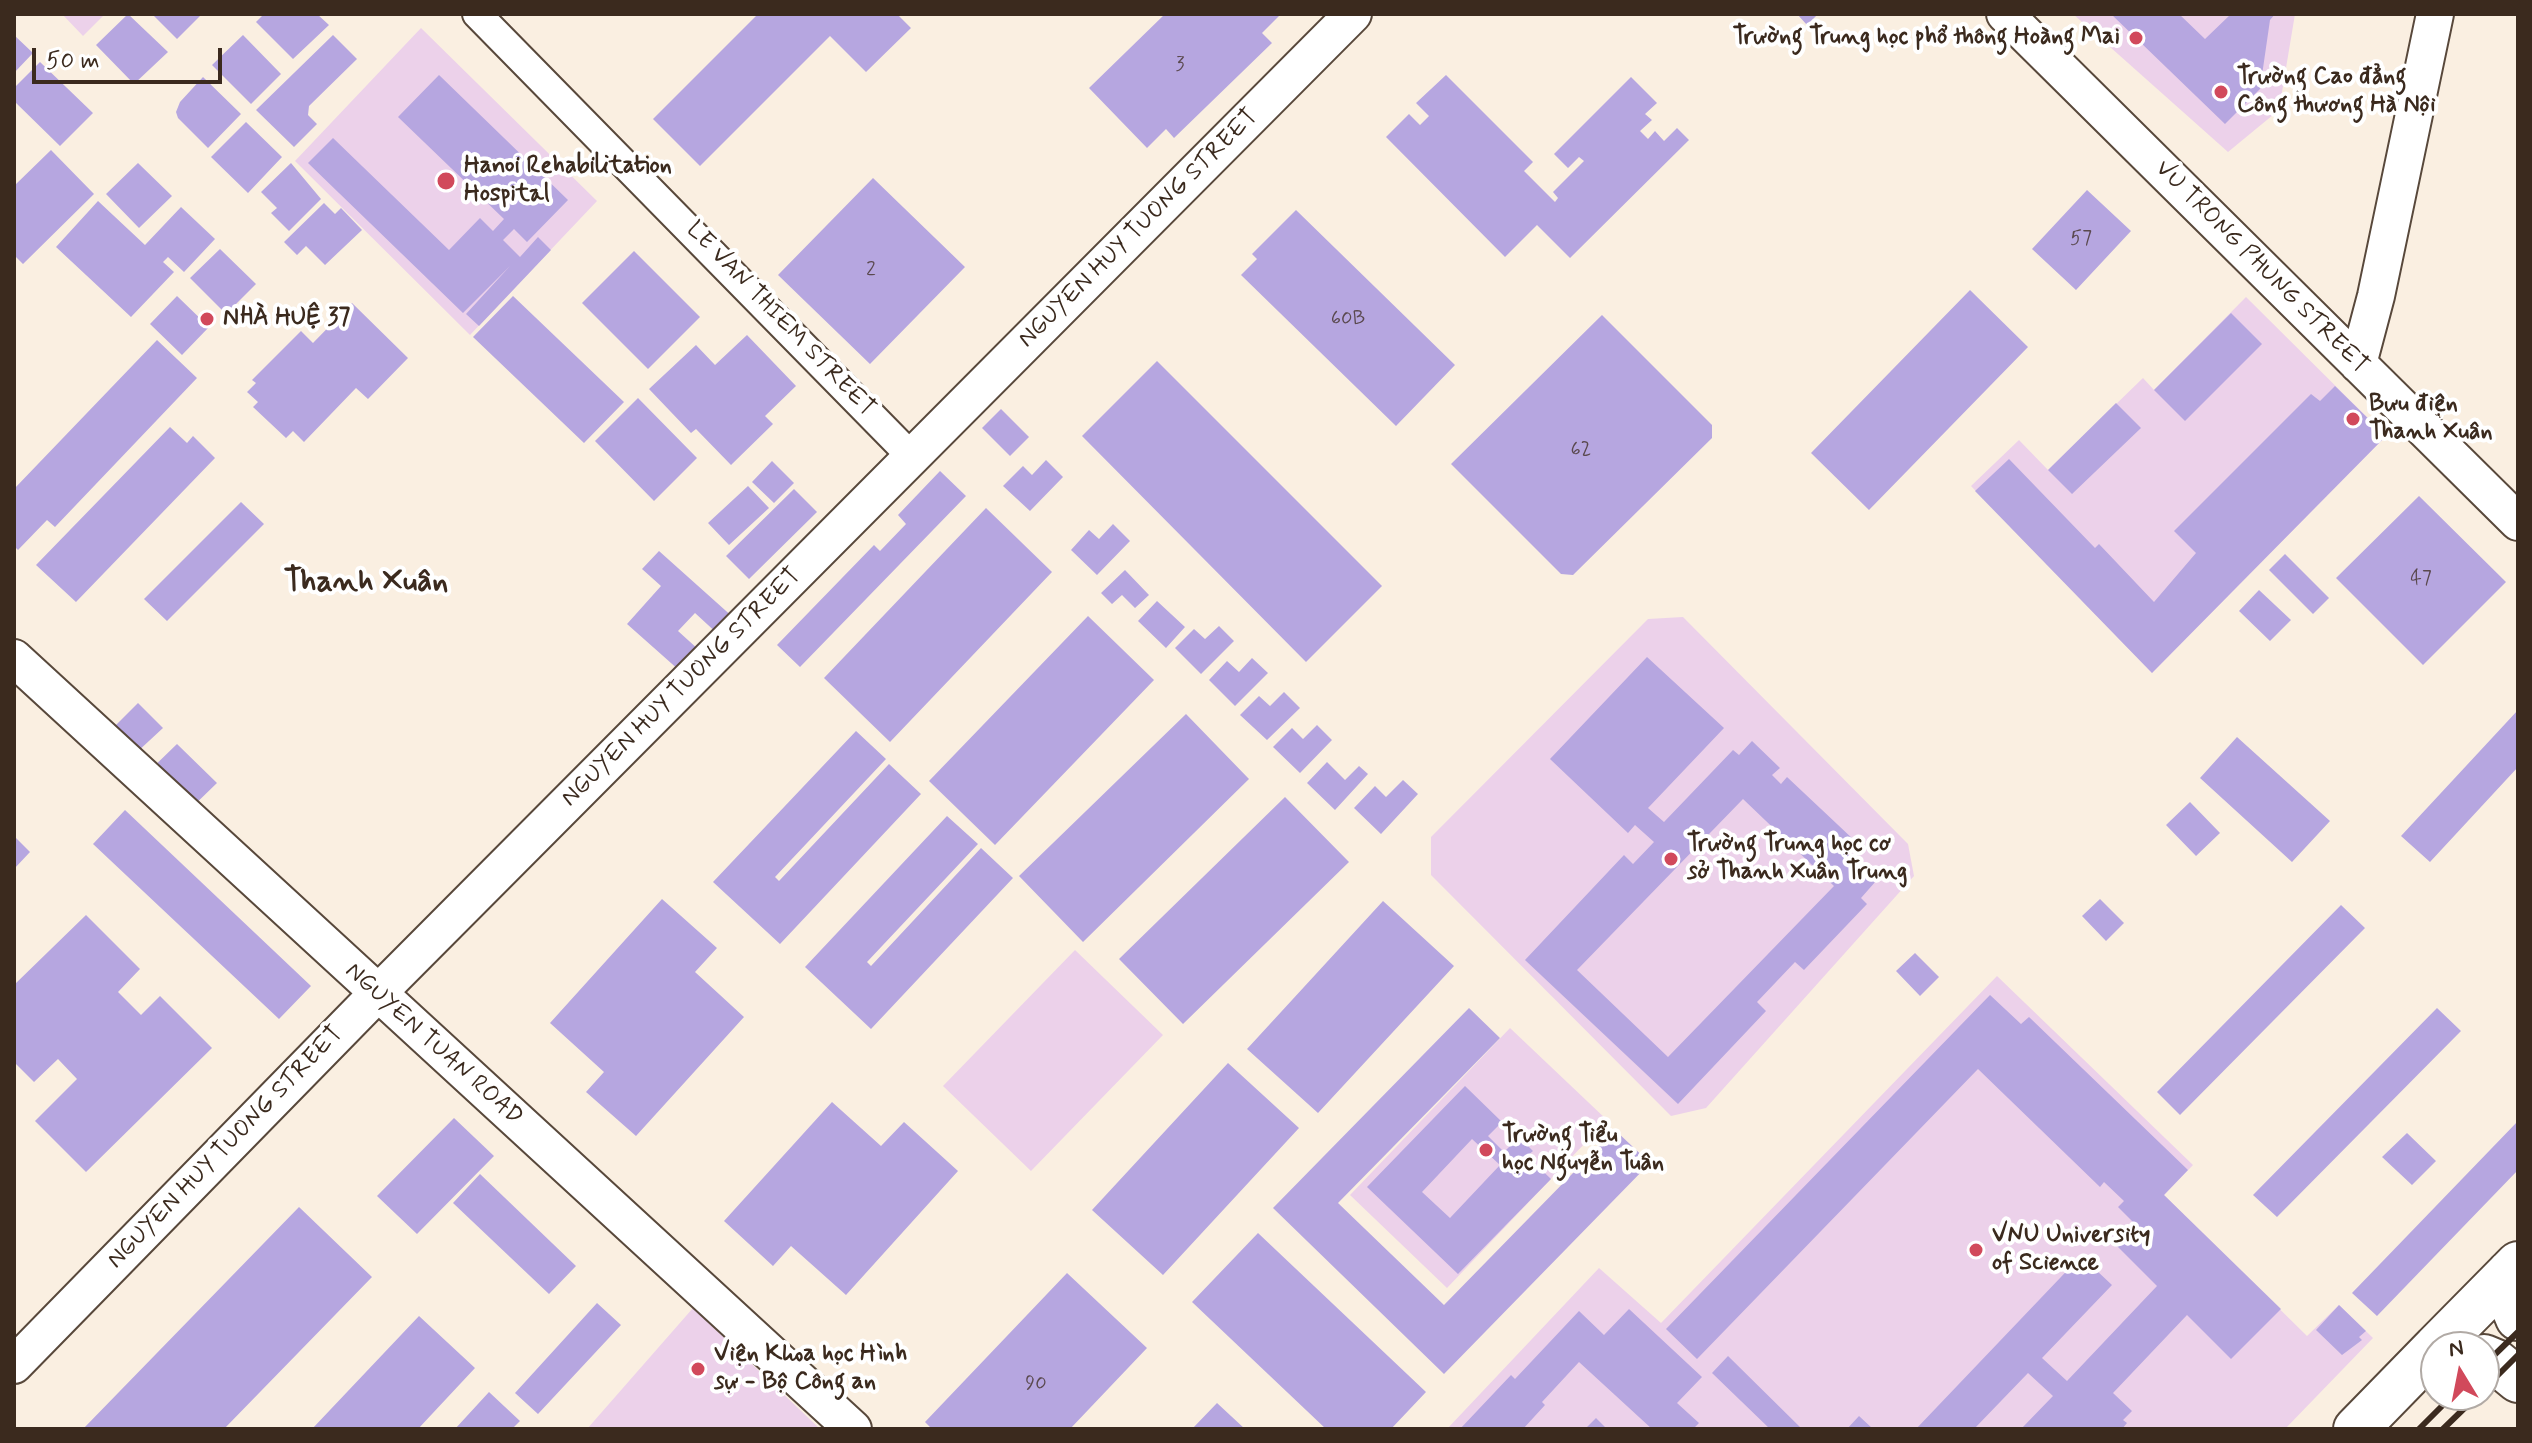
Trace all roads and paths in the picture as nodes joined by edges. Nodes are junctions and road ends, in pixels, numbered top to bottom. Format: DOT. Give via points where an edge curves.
graph roads {
  1 [pos="477,14"];
  2 [pos="1353,14"];
  3 [pos="2005,14"];
  4 [pos="2435,14"];
  5 [pos="2358,364"];
  6 [pos="912,457"];
  7 [pos="2518,522"];
  8 [pos="14,658"];
  9 [pos="377,994"];
  10 [pos="2513,1269"];
  11 [pos="2518,1318"];
  12 [pos="2454,1331"];
  13 [pos="14,1365"];
  14 [pos="2500,1365"];
  15 [pos="2420,1366"];
  16 [pos="2518,1380"];
  17 [pos="853,1429"];
  18 [pos="2356,1429"];
  1 -- 6 [label="street, LE VAN THIEM STREET"];
  2 -- 6 [label="street, NGUYEN HUY TUONG STREET"];
  3 -- 5 [label="street, VU TRONG PHUNG STREET"];
  4 -- 5 [label="street"];
  5 -- 7 [label="street, VU TRONG PHUNG STREET"];
  6 -- 9 [label="street, NGUYEN HUY TUONG STREET"];
  8 -- 9 [label="street, NGUYEN TUAN ROAD"];
  9 -- 13 [label="street, NGUYEN HUY TUONG STREET"];
  9 -- 17 [label="street, NGUYEN TUAN ROAD"];
  10 -- 11 [label="main road" via="2511,1301"];
  10 -- 12 [label="main road"];
  14 -- 16 [label="main road"];
  15 -- 18 [label="main road"];
}
